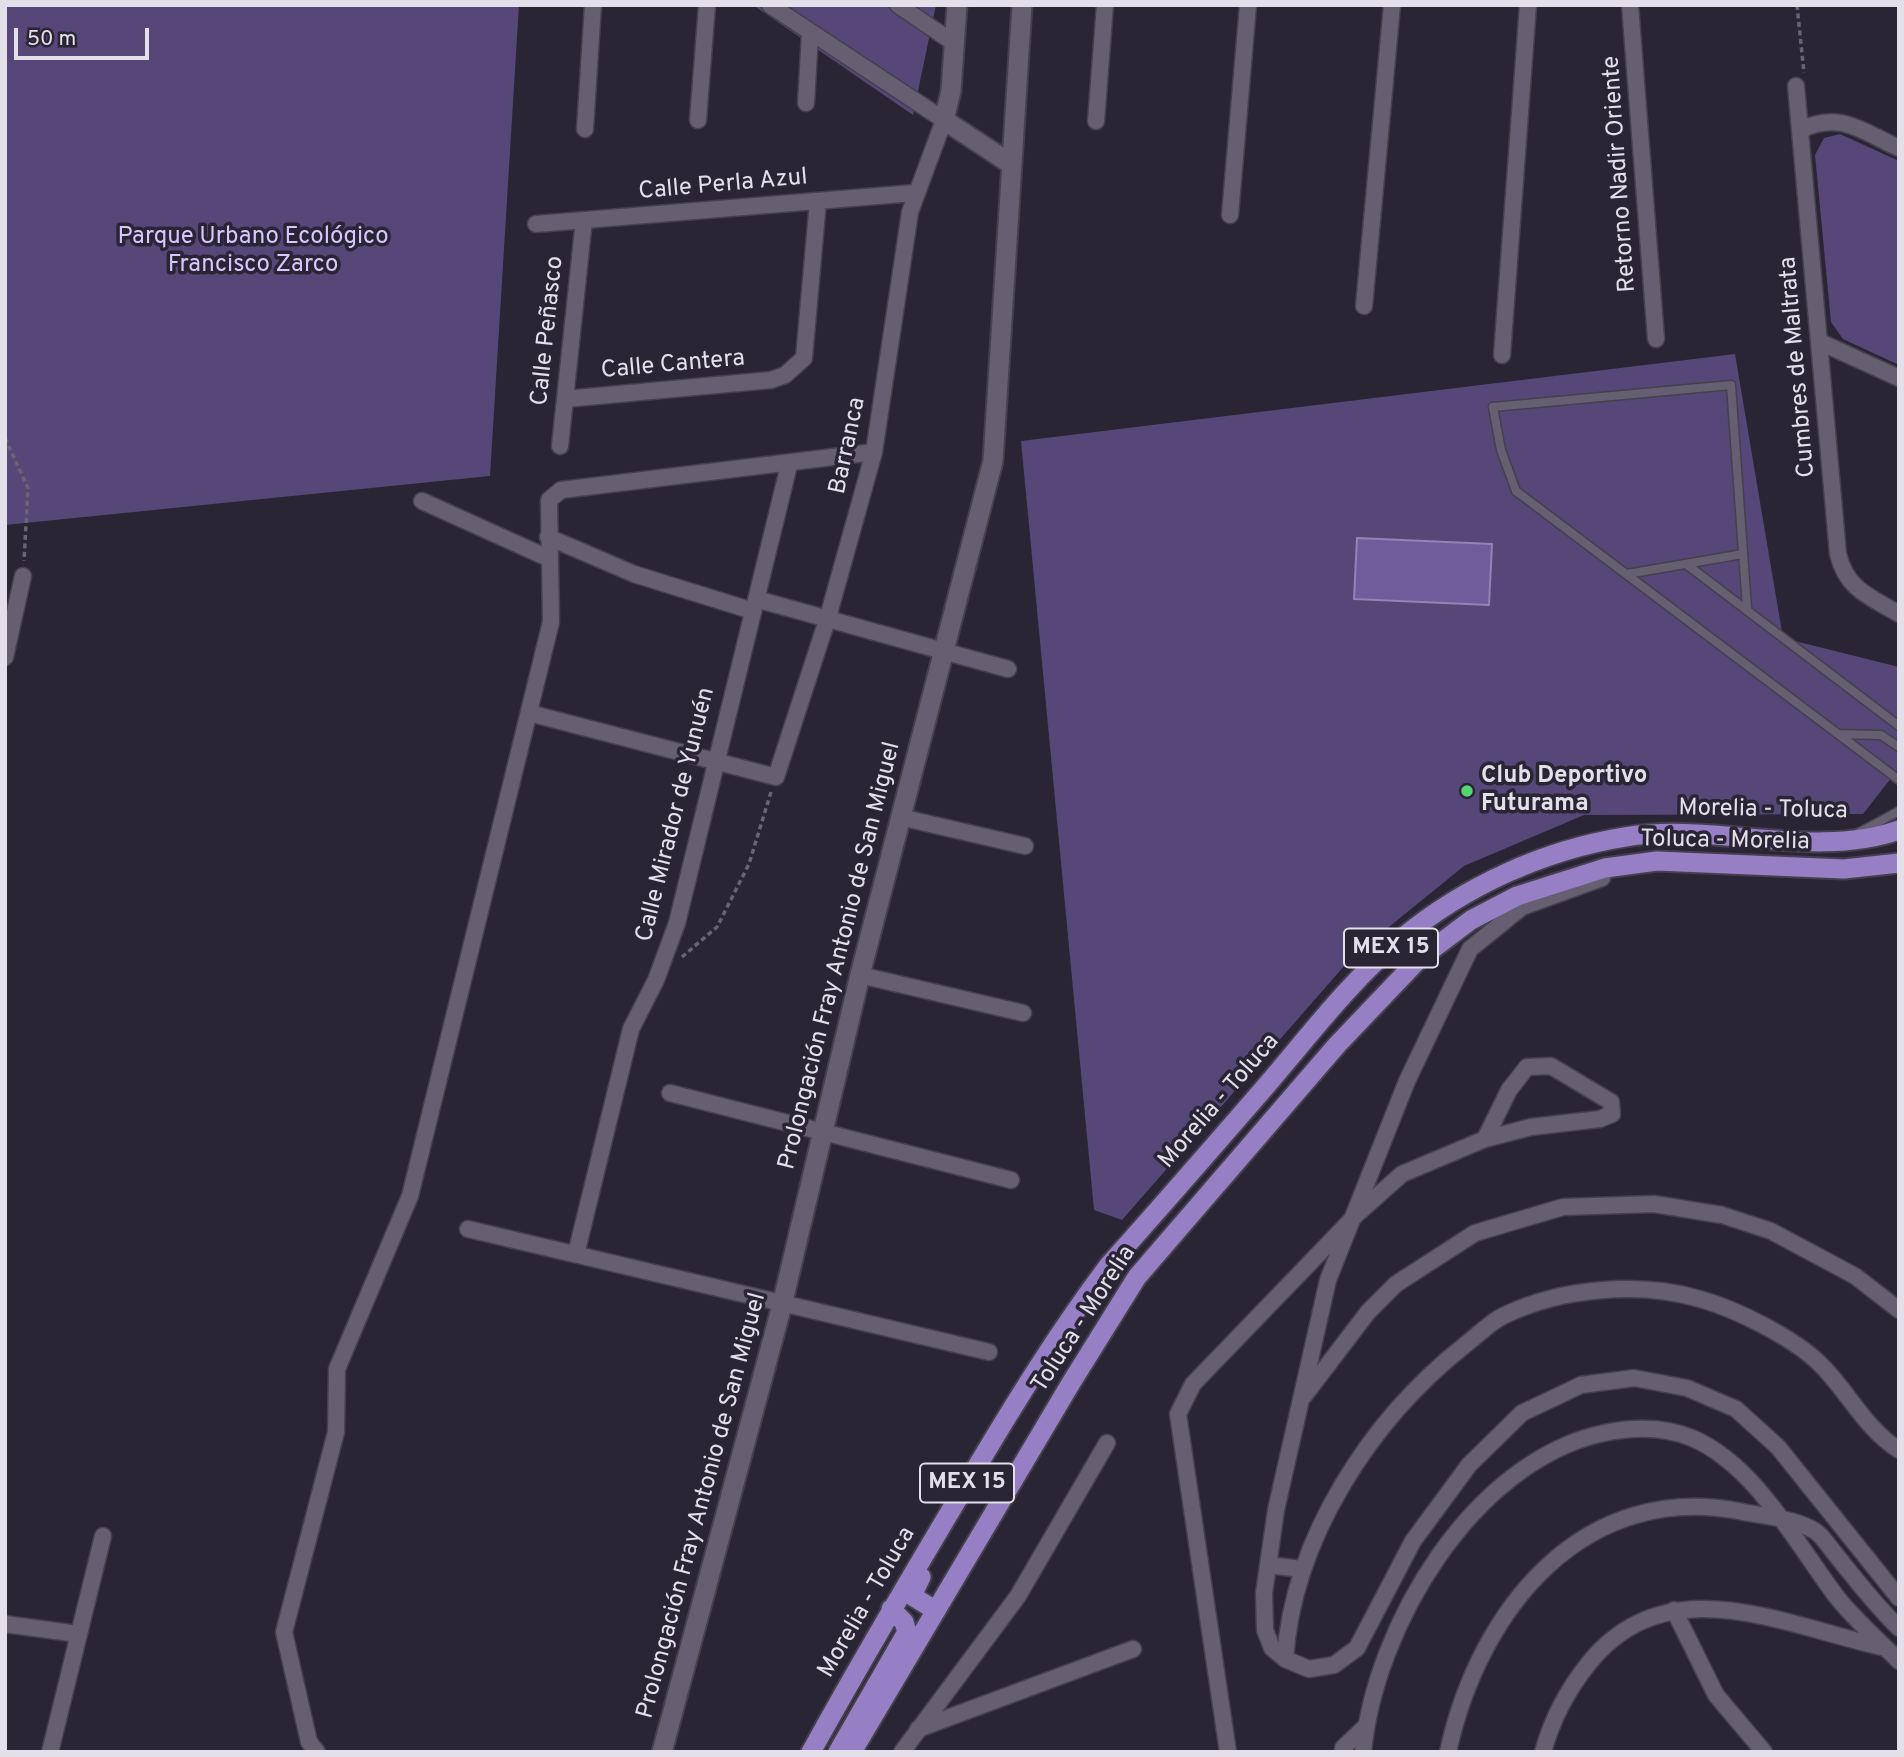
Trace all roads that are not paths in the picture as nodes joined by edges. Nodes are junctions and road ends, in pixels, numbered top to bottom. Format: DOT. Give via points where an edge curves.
graph roads {
  1 [pos="593,5"];
  2 [pos="707,5"];
  3 [pos="770,5"];
  4 [pos="898,5"];
  5 [pos="957,5"];
  6 [pos="1021,5"];
  7 [pos="1105,5"];
  8 [pos="1248,5"];
  9 [pos="1392,5"];
  10 [pos="1528,5"];
  11 [pos="1630,5"];
  12 [pos="810,34"];
  13 [pos="954,43"];
  14 [pos="1796,86"];
  15 [pos="806,103"];
  16 [pos="698,120"];
  17 [pos="944,120"];
  18 [pos="1096,121"];
  19 [pos="585,129"];
  20 [pos="1802,129"];
  21 [pos="1899,148"];
  22 [pos="1011,164"];
  23 [pos="914,193"];
  24 [pos="818,201"];
  25 [pos="1230,215"];
  26 [pos="584,220"];
  27 [pos="536,224"];
  28 [pos="1364,306"];
  29 [pos="1656,339"];
  30 [pos="1820,342"];
  31 [pos="1502,355"];
  32 [pos="1899,378"];
  33 [pos="565,399"];
  34 [pos="560,446"];
  35 [pos="874,452"];
  36 [pos="789,464"];
  37 [pos="422,501"];
  38 [pos="548,537"];
  39 [pos="1743,554"];
  40 [pos="548,558"];
  41 [pos="1686,564"];
  42 [pos="1627,574"];
  43 [pos="23,576"];
  44 [pos="755,605"];
  45 [pos="1747,608"];
  46 [pos="1899,614"];
  47 [pos="828,617"];
  48 [pos="942,650"];
  49 [pos="5,657"];
  50 [pos="1008,669"];
  51 [pos="529,713"];
  52 [pos="1899,726"];
  53 [pos="1838,734"];
  54 [pos="1899,747"];
  55 [pos="715,761"];
  56 [pos="1899,780"];
  57 [pos="1899,811"];
  58 [pos="900,817"];
  59 [pos="1899,830"];
  60 [pos="1844,840"];
  61 [pos="1025,846"];
  62 [pos="1899,863"];
  63 [pos="1615,866"];
  64 [pos="860,975"];
  65 [pos="1023,1013"];
  66 [pos="670,1093"];
  67 [pos="821,1132"];
  68 [pos="1485,1139"];
  69 [pos="1011,1180"];
  70 [pos="1357,1214"];
  71 [pos="468,1228"];
  72 [pos="576,1254"];
  73 [pos="782,1305"];
  74 [pos="1899,1310"];
  75 [pos="1314,1335"];
  76 [pos="1345,1342"];
  77 [pos="989,1352"];
  78 [pos="1043,1356"];
  79 [pos="1301,1401"];
  80 [pos="1107,1443"];
  81 [pos="1899,1450"];
  82 [pos="1781,1519"];
  83 [pos="103,1536"];
  84 [pos="1268,1565"];
  85 [pos="1302,1569"];
  86 [pos="1899,1598"];
  87 [pos="891,1609"];
  88 [pos="935,1610"];
  89 [pos="1674,1610"];
  90 [pos="5,1624"];
  91 [pos="1899,1628"];
  92 [pos="78,1634"];
  93 [pos="1886,1648"];
  94 [pos="1133,1649"];
  95 [pos="1285,1659"];
  96 [pos="1899,1661"];
  97 [pos="1365,1727"];
  98 [pos="918,1729"];
  99 [pos="50,1752"];
  100 [pos="317,1752"];
  101 [pos="662,1752"];
  102 [pos="811,1752"];
  103 [pos="838,1752"];
  104 [pos="852,1752"];
  105 [pos="902,1752"];
  106 [pos="1228,1752"];
  107 [pos="1343,1752"];
  108 [pos="1363,1752"];
  109 [pos="1448,1752"];
  110 [pos="1543,1752"];
  111 [pos="1764,1752"];
  1 -- 19 [label="street"];
  2 -- 16 [label="street"];
  3 -- 12 [label="street"];
  4 -- 13 [label="street"];
  5 -- 13 [label="street"];
  6 -- 22 [label="street, Prolongación Fray Antonio de San Miguel"];
  7 -- 18 [label="street"];
  8 -- 25 [label="street"];
  9 -- 28 [label="street"];
  10 -- 31 [label="street"];
  11 -- 29 [label="street, Retorno Nadir Oriente"];
  12 -- 15 [label="street"];
  12 -- 17 [label="street"];
  13 -- 17 [label="street"];
  14 -- 20 [label="street, Cumbres de Maltrata"];
  17 -- 22 [label="street"];
  17 -- 23 [label="street, Barranca"];
  20 -- 21 [label="street" via="1837,120"];
  20 -- 30 [label="street, Cumbres de Maltrata"];
  22 -- 48 [label="street, Prolongación Fray Antonio de San Miguel" via="993,461"];
  23 -- 24 [label="street, Calle Perla Azul"];
  23 -- 35 [label="street, Barranca"];
  24 -- 26 [label="street, Calle Perla Azul"];
  24 -- 33 [label="street, Calle Cantera" via="804,358 785,375"];
  26 -- 27 [label="street, Calle Perla Azul"];
  26 -- 33 [label="street, Calle Peñasco"];
  30 -- 32 [label="street"];
  30 -- 46 [label="street, Cumbres de Maltrata" via="1843,573 1852,586"];
  33 -- 34 [label="street, Calle Peñasco"];
  35 -- 36 [label="street"];
  35 -- 47 [label="street, Barranca"];
  36 -- 38 [label="street" via="561,490 550,500"];
  36 -- 44 [label="street, Calle Mirador de Yunuén"];
  37 -- 40 [label="street"];
  38 -- 40 [label="street"];
  38 -- 44 [label="street" via="634,574"];
  39 -- 41 [label="lane"];
  39 -- 42 [label="lane" via="1731,385 1493,407 1501,450 1516,491"];
  39 -- 45 [label="lane"];
  40 -- 51 [label="street" via="551,622"];
  41 -- 42 [label="lane"];
  41 -- 45 [label="lane"];
  42 -- 53 [label="lane"];
  43 -- 49 [label="street"];
  44 -- 47 [label="street"];
  44 -- 55 [label="street, Calle Mirador de Yunuén"];
  45 -- 52 [label="lane"];
  47 -- 48 [label="street"];
  47 -- 55 [label="street, Barranca" via="776,777"];
  48 -- 50 [label="street"];
  48 -- 58 [label="street, Prolongación Fray Antonio de San Miguel"];
  51 -- 55 [label="street"];
  51 -- 100 [label="street" via="410,1196 337,1369 336,1432 284,1632 309,1742"];
  53 -- 54 [label="lane" via="1881,735"];
  53 -- 56 [label="lane"];
  55 -- 72 [label="street, Calle Mirador de Yunuén" via="677,923 631,1029"];
  57 -- 60 [label="lane"];
  58 -- 61 [label="street"];
  58 -- 64 [label="street, Prolongación Fray Antonio de San Miguel"];
  59 -- 60 [label="main road, Morelia - Toluca / MEX 15"];
  60 -- 78 [label="main road, Morelia - Toluca / MEX 15" via="1659,833 1628,836 1560,852 1459,897 1401,938 1352,986 1109,1265"];
  62 -- 63 [label="main road, Toluca - Morelia / MEX 15" via="1844,869 1657,861"];
  63 -- 70 [label="street" via="1608,876 1522,907 1470,949 1408,1081"];
  63 -- 88 [label="main road, Toluca - Morelia / MEX 15" via="1567,878 1471,920 1407,970 1366,1013 1137,1277"];
  64 -- 65 [label="street"];
  64 -- 67 [label="street, Prolongación Fray Antonio de San Miguel"];
  66 -- 67 [label="street"];
  67 -- 69 [label="street"];
  67 -- 73 [label="street, Prolongación Fray Antonio de San Miguel"];
  68 -- 68 [label="street" via="1531,1127 1600,1119 1612,1114 1611,1102 1550,1066 1527,1067 1509,1090"];
  68 -- 70 [label="street" via="1402,1174"];
  70 -- 75 [label="street" via="1328,1280"];
  70 -- 106 [label="street" via="1193,1384 1178,1414"];
  71 -- 72 [label="street"];
  72 -- 73 [label="street"];
  73 -- 77 [label="street"];
  73 -- 101 [label="street, Prolongación Fray Antonio de San Miguel"];
  74 -- 76 [label="street" via="1855,1276 1771,1231 1722,1215 1654,1204 1563,1207 1475,1234 1396,1284"];
  75 -- 76 [label="street"];
  75 -- 79 [label="street"];
  76 -- 79 [label="street"];
  78 -- 87 [label="main road, Morelia - Toluca / MEX 15"];
  78 -- 88 [label="main road" via="1002,1449 912,1592 913,1598"];
  79 -- 84 [label="street"];
  80 -- 98 [label="street" via="1018,1595"];
  81 -- 85 [label="street" via="1852,1406 1820,1363 1763,1324 1700,1299 1636,1288 1574,1293 1502,1317 1440,1365 1382,1429 1335,1499"];
  82 -- 91 [label="street" via="1816,1531"];
  82 -- 93 [label="street" via="1838,1599"];
  82 -- 97 [label="street" via="1735,1466 1691,1437 1636,1426 1581,1438 1542,1456 1464,1520 1423,1579 1392,1641"];
  82 -- 109 [label="street" via="1727,1508 1651,1509 1572,1544 1528,1583 1495,1629 1471,1679"];
  83 -- 92 [label="street"];
  84 -- 85 [label="street"];
  84 -- 95 [label="street" via="1265,1630 1272,1648"];
  85 -- 95 [label="street" via="1287,1629"];
  86 -- 95 [label="street" via="1778,1447 1736,1409 1687,1388 1634,1378 1581,1385 1522,1413 1469,1465 1413,1541 1357,1648 1334,1665 1309,1669"];
  87 -- 102 [label="main road, Morelia - Toluca / MEX 15"];
  87 -- 103 [label="main road" via="907,1632"];
  88 -- 104 [label="main road, Toluca - Morelia / MEX 15"];
  89 -- 93 [label="street" via="1723,1609"];
  89 -- 110 [label="street" via="1638,1620 1603,1646 1570,1686"];
  89 -- 111 [label="street" via="1716,1695"];
  90 -- 92 [label="street"];
  92 -- 99 [label="street"];
  93 -- 96 [label="street"];
  94 -- 98 [label="street"];
  97 -- 107 [label="street"];
  97 -- 108 [label="street"];
  98 -- 105 [label="street"];
}
